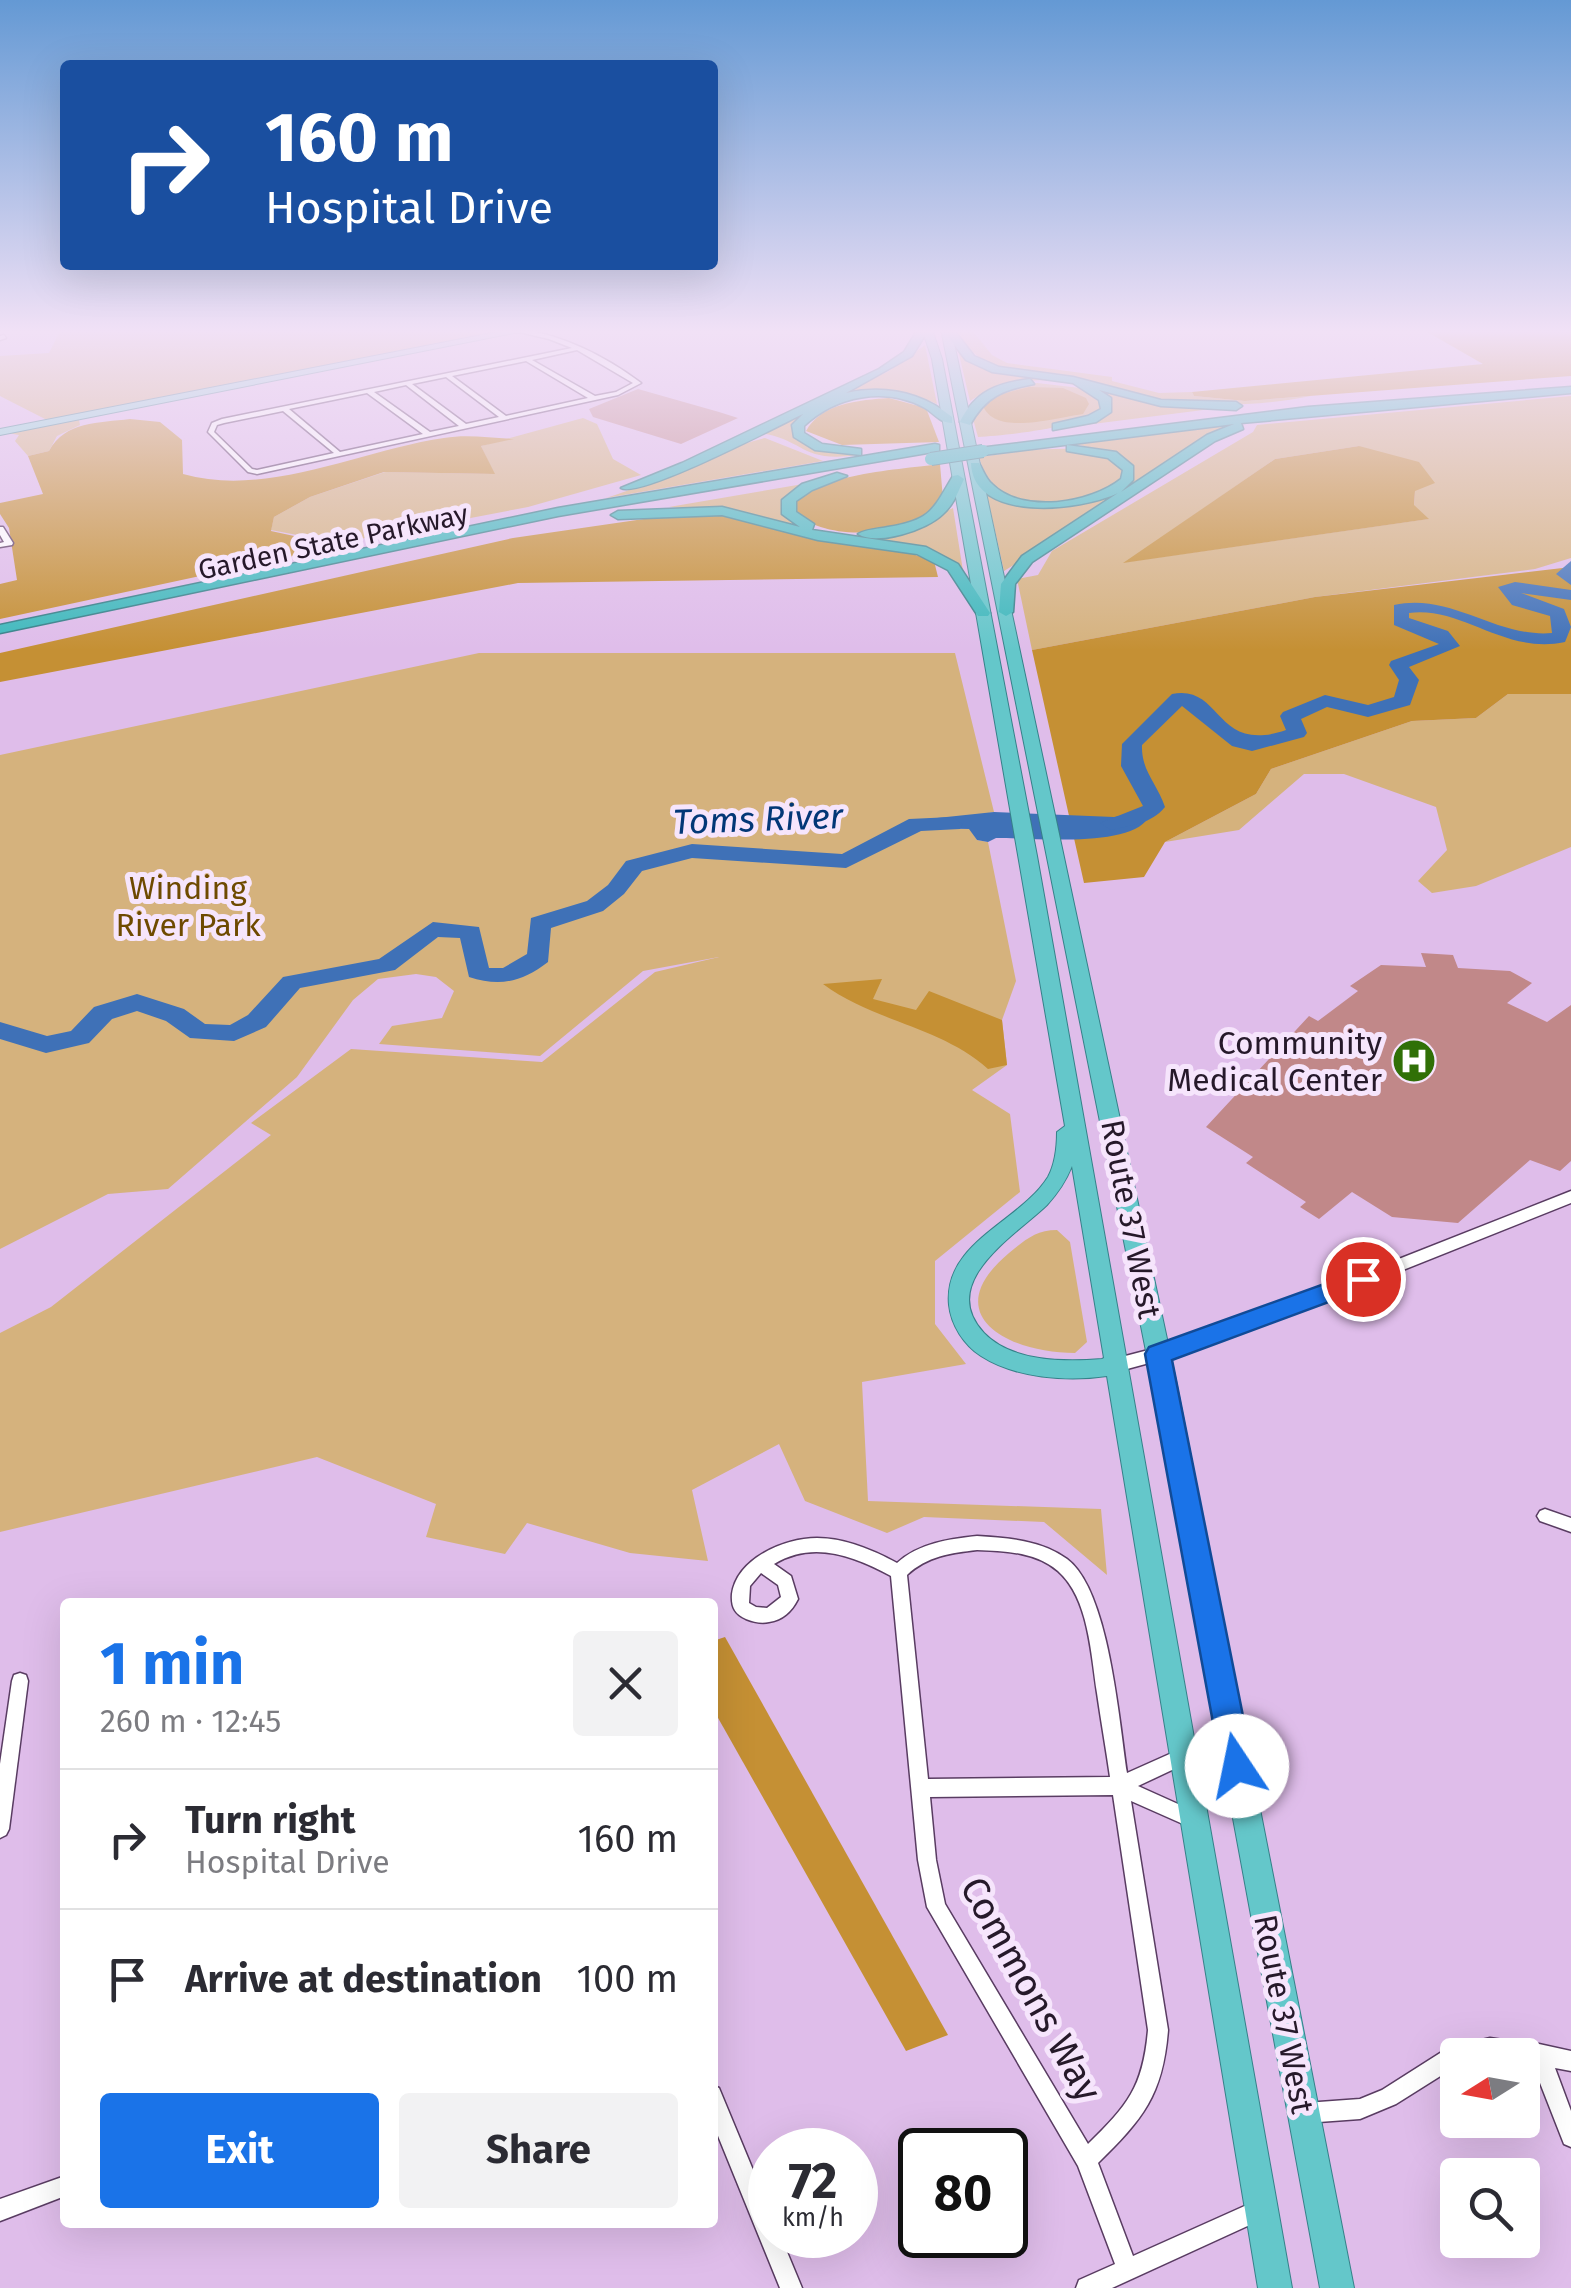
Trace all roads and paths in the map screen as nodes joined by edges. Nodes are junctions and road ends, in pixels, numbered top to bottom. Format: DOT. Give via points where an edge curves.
graph roads {
  1 [pos="215,436"];
  2 [pos="318,436"];
  3 [pos="425,436"];
  4 [pos="745,436"];
  5 [pos="802,436"];
  6 [pos="951,436"];
  7 [pos="969,436"];
  8 [pos="1025,436"];
  9 [pos="1072,436"];
  10 [pos="1216,436"];
  11 [pos="983,446"];
  12 [pos="933,453"];
  13 [pos="340,454"];
  14 [pos="975,466"];
  15 [pos="958,479"];
  16 [pos="1,532"];
  17 [pos="0,545"];
  18 [pos="383,556"];
  19 [pos="223,580"];
  20 [pos="1006,612"];
  21 [pos="983,613"];
  22 [pos="0,629"];
  23 [pos="0,640"];
  24 [pos="1066,1084"];
  25 [pos="1571,1197"];
  26 [pos="1158,1354"];
  27 [pos="1116,1365"];
  28 [pos="1544,1516"];
  29 [pos="1571,1525"];
  30 [pos="761,1564"];
  31 [pos="899,1572"];
  32 [pos="20,1680"];
  33 [pos="1183,1756"];
  34 [pos="1118,1786"];
  35 [pos="920,1788"];
  36 [pos="1194,1820"];
  37 [pos="0,1829"];
  38 [pos="1540,2054"];
  39 [pos="1540,2057"];
  40 [pos="1571,2061"];
  41 [pos="1440,2064"];
  42 [pos="718,2111"];
  43 [pos="1302,2113"];
  44 [pos="1571,2137"];
  45 [pos="1086,2160"];
  46 [pos="60,2188"];
  47 [pos="1262,2209"];
  48 [pos="0,2210"];
  49 [pos="1128,2270"];
  50 [pos="791,2288"];
  51 [pos="1087,2288"];
  52 [pos="1275,2288"];
  53 [pos="1337,2288"];
  1 -- 13 [label="street" via="250,471"];
  2 -- 13 [label="street"];
  3 -- 13 [label="street"];
  4 -- 19 [label="highway" via="650,480 570,504"];
  5 -- 12 [label="highway" via="838,450"];
  6 -- 15 [label="highway, Route 37 West"];
  7 -- 14 [label="highway, Route 37 West"];
  8 -- 11 [label="highway"];
  9 -- 11 [label="highway, Garden State Parkway"];
  10 -- 20 [label="highway" via="1027,559 1008,584"];
  11 -- 12 [label="highway, Garden State Parkway, bridge"];
  11 -- 14 [label="highway" via="1089,449 1120,459 1128,476 1099,496 1040,504 994,492"];
  12 -- 15 [label="highway" via="812,485 792,496 788,511 827,532 896,530 938,513"];
  12 -- 18 [label="highway, Garden State Parkway"];
  12 -- 19 [label="highway, Garden State Parkway" via="558,512"];
  14 -- 20 [label="highway, Route 37 West"];
  15 -- 21 [label="highway, Route 37 West"];
  16 -- 17 [label="street" via="9,543"];
  18 -- 21 [label="highway" via="621,514 716,510 818,536 934,554 956,570"];
  18 -- 23 [label="highway, Garden State Parkway"];
  19 -- 22 [label="highway, Garden State Parkway"];
  20 -- 26 [label="highway, Route 37 West"];
  21 -- 24 [label="highway, Route 37 West"];
  24 -- 27 [label="highway, Route 37 West"];
  24 -- 27 [label="highway" via="1067,1142 1054,1183 986,1246 957,1299 978,1341 1009,1358 1070,1368"];
  25 -- 26 [label="street"];
  26 -- 27 [label="street"];
  26 -- 43 [label="highway, Route 37 West"];
  27 -- 33 [label="highway, Route 37 West"];
  28 -- 29 [label="street"];
  30 -- 31 [label="street" via="801,1544 821,1542 862,1551"];
  31 -- 34 [label="street, Commons Way" via="918,1554 966,1544 1031,1551 1068,1570 1095,1625"];
  31 -- 35 [label="street, Commons Way"];
  32 -- 37 [label="street"];
  33 -- 34 [label="street"];
  33 -- 36 [label="highway, Route 37 West"];
  34 -- 35 [label="street"];
  34 -- 36 [label="street"];
  34 -- 45 [label="street, Commons Way" via="1157,2056 1140,2107"];
  35 -- 45 [label="street, Commons Way" via="936,1907"];
  36 -- 47 [label="highway, Route 37 West"];
  38 -- 40 [label="street"];
  39 -- 44 [label="street"];
  41 -- 43 [label="street" via="1360,2109"];
  42 -- 50 [label="street"];
  43 -- 53 [label="highway, Route 37 West"];
  45 -- 49 [label="street, Commons Way"];
  46 -- 48 [label="street"];
  47 -- 49 [label="street"];
  47 -- 52 [label="highway, Route 37 West"];
  49 -- 51 [label="street"];
}
